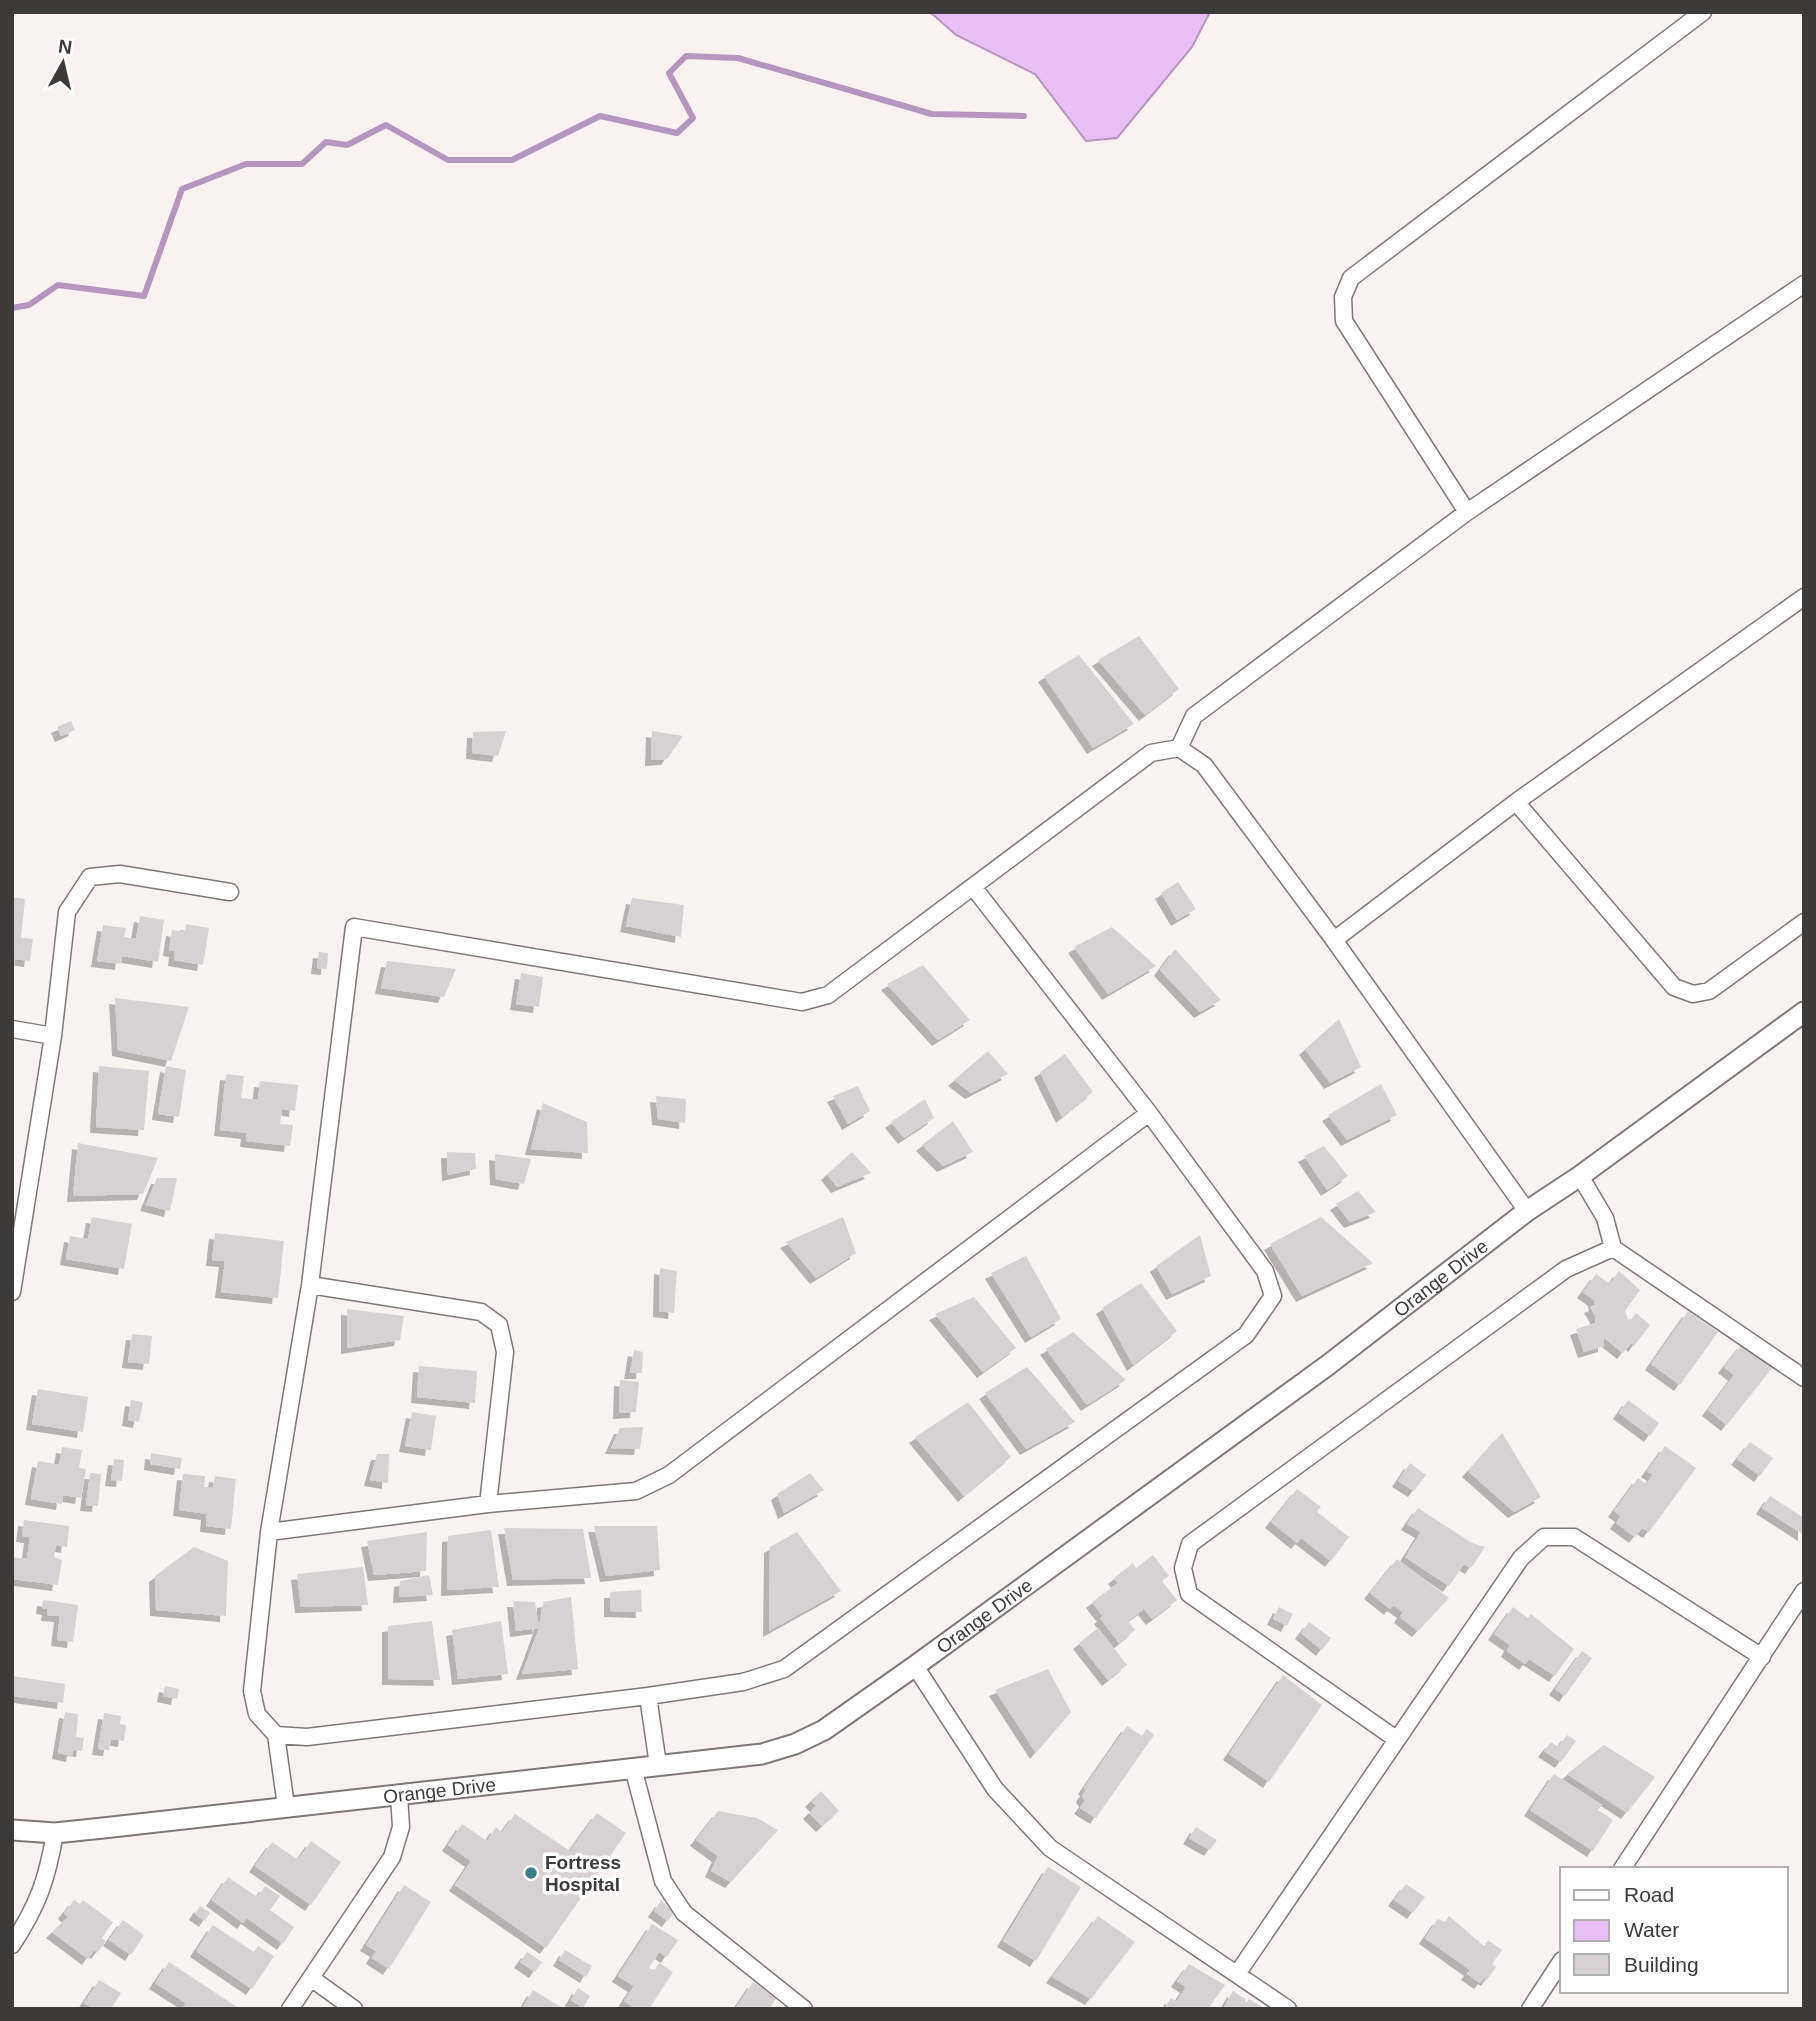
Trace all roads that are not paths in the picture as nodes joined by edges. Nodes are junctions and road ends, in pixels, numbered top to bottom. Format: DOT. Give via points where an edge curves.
graph roads {
  1 [pos="1703,12"];
  2 [pos="1804,284"];
  3 [pos="1467,512"];
  4 [pos="1804,597"];
  5 [pos="1180,748"];
  6 [pos="1516,802"];
  7 [pos="974,888"];
  8 [pos="230,892"];
  9 [pos="1804,922"];
  10 [pos="1334,940"];
  11 [pos="1804,1012"];
  12 [pos="12,1029"];
  13 [pos="53,1036"];
  14 [pos="1149,1113"];
  15 [pos="1580,1176"];
  16 [pos="1527,1211"];
  17 [pos="1613,1248"];
  18 [pos="310,1286"];
  19 [pos="12,1290"];
  20 [pos="1804,1378"];
  21 [pos="488,1504"];
  22 [pos="269,1532"];
  23 [pos="1804,1591"];
  24 [pos="1762,1657"];
  25 [pos="915,1666"];
  26 [pos="648,1696"];
  27 [pos="276,1735"];
  28 [pos="1396,1740"];
  29 [pos="658,1765"];
  30 [pos="633,1768"];
  31 [pos="400,1795"];
  32 [pos="286,1806"];
  33 [pos="12,1830"];
  34 [pos="55,1833"];
  35 [pos="1623,1867"];
  36 [pos="12,1945"];
  37 [pos="1560,1963"];
  38 [pos="1237,1974"];
  39 [pos="311,1978"];
  40 [pos="290,2009"];
  41 [pos="354,2009"];
  42 [pos="804,2009"];
  43 [pos="1289,2009"];
  44 [pos="1530,2009"];
  1 -- 3 [label="street" via="1352,278 1343,297 1345,321"];
  2 -- 3 [label="street"];
  3 -- 5 [label="street" via="1194,716"];
  4 -- 6 [label="street"];
  5 -- 7 [label="street" via="1151,752"];
  5 -- 10 [label="street" via="1204,765"];
  6 -- 9 [label="street" via="1674,987 1693,994 1709,991"];
  6 -- 10 [label="street"];
  7 -- 14 [label="street"];
  7 -- 18 [label="street" via="828,995 802,1003 354,927"];
  8 -- 13 [label="street" via="120,874 90,877 67,912"];
  10 -- 16 [label="street"];
  11 -- 15 [label="street, Orange Drive"];
  12 -- 13 [label="street"];
  13 -- 19 [label="street"];
  14 -- 21 [label="street" via="669,1475 636,1491"];
  14 -- 26 [label="street" via="1265,1271 1273,1296 1246,1335 784,1669 743,1682"];
  15 -- 16 [label="street, Orange Drive"];
  15 -- 17 [label="street" via="1605,1218"];
  16 -- 25 [label="street, Orange Drive" via="1328,1364"];
  17 -- 20 [label="street"];
  17 -- 28 [label="street" via="1566,1269 1191,1544 1184,1568 1189,1594"];
  18 -- 21 [label="street" via="481,1312 499,1325 505,1352"];
  18 -- 22 [label="street"];
  21 -- 22 [label="street"];
  22 -- 27 [label="street" via="252,1691 257,1714"];
  23 -- 24 [label="street"];
  24 -- 28 [label="street" via="1574,1536 1544,1537 1521,1558"];
  24 -- 35 [label="street"];
  25 -- 29 [label="street, Orange Drive" via="824,1730 795,1744 762,1754"];
  25 -- 38 [label="street" via="995,1789 1050,1848"];
  26 -- 27 [label="street" via="307,1737"];
  26 -- 29 [label="street"];
  27 -- 32 [label="street"];
  28 -- 38 [label="street"];
  29 -- 30 [label="street, Orange Drive"];
  30 -- 31 [label="street, Orange Drive"];
  30 -- 42 [label="street" via="663,1881 684,1913"];
  31 -- 32 [label="street, Orange Drive"];
  31 -- 39 [label="street" via="401,1827 392,1857"];
  32 -- 34 [label="street, Orange Drive"];
  33 -- 34 [label="street, Orange Drive"];
  34 -- 36 [label="street" via="36,1909"];
  37 -- 44 [label="street"];
  38 -- 43 [label="street"];
  39 -- 40 [label="street"];
  39 -- 41 [label="street"];
}
